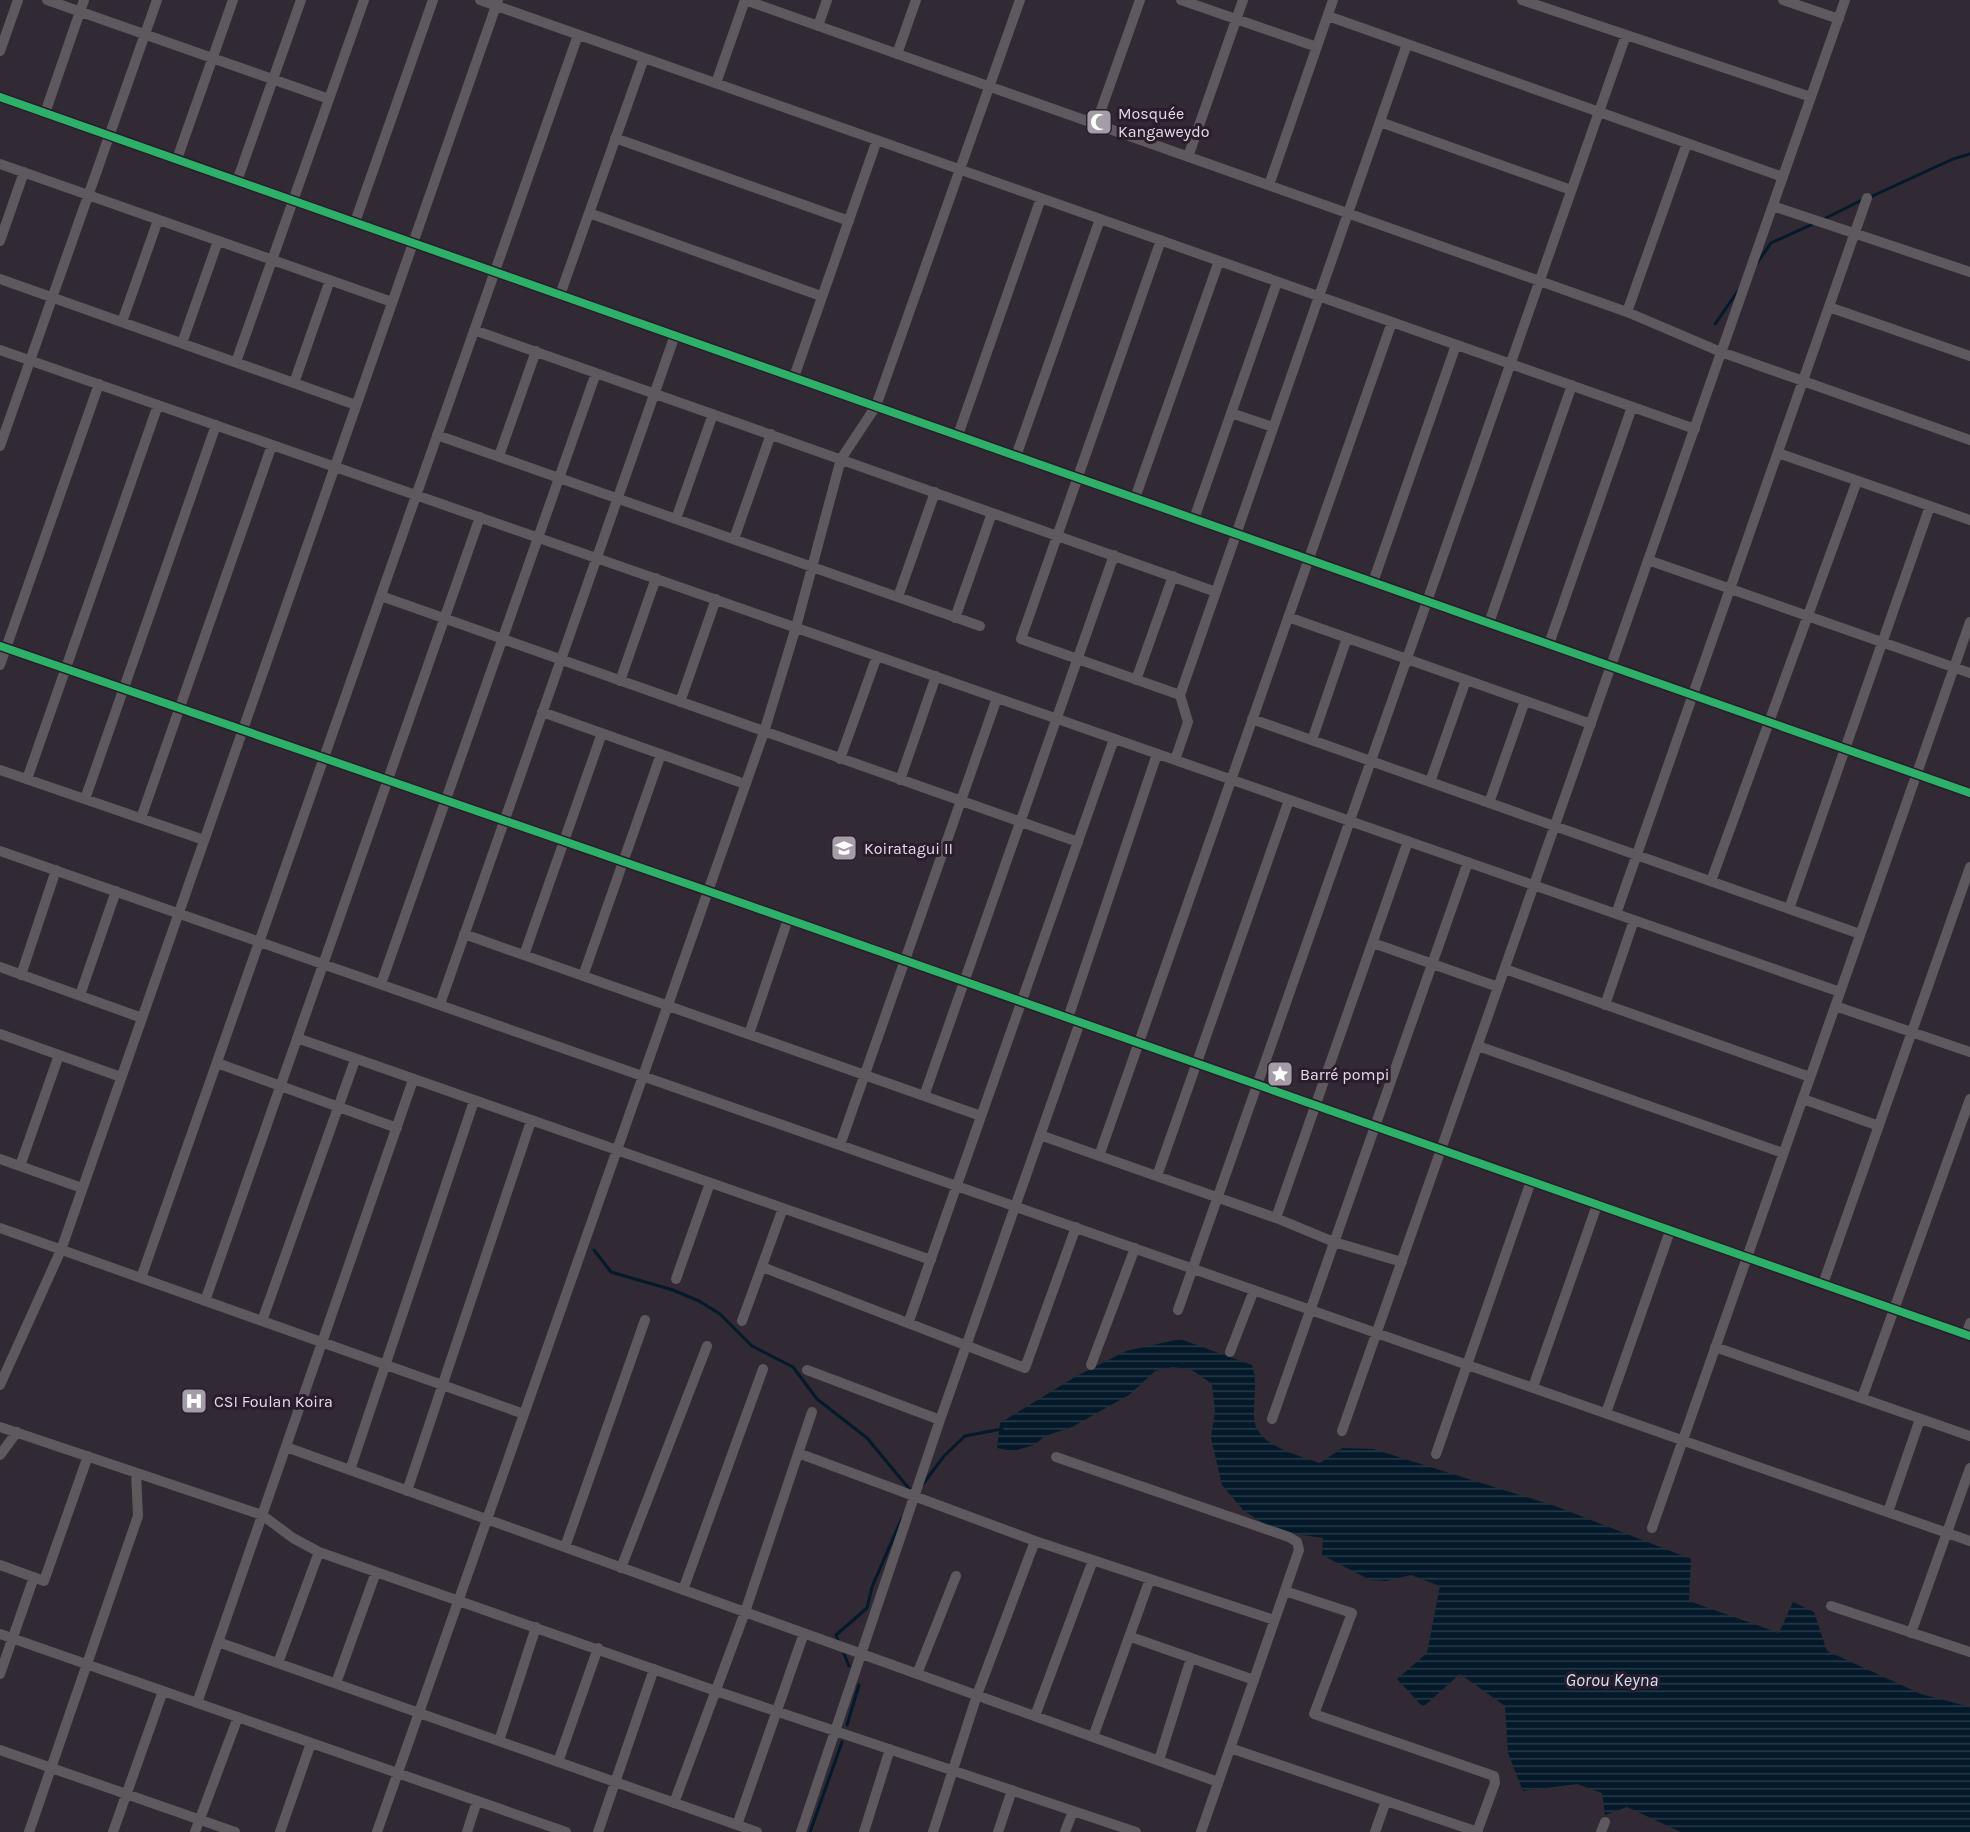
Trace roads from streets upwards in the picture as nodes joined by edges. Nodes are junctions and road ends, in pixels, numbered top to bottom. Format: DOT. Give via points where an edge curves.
graph roads {
  1 [pos="18,0"];
  2 [pos="47,0"];
  3 [pos="84,0"];
  4 [pos="157,0"];
  5 [pos="233,0"];
  6 [pos="301,0"];
  7 [pos="364,0"];
  8 [pos="433,0"];
  9 [pos="480,0"];
  10 [pos="745,0"];
  11 [pos="827,0"];
  12 [pos="916,0"];
  13 [pos="1020,0"];
  14 [pos="1140,0"];
  15 [pos="1181,0"];
  16 [pos="1244,0"];
  17 [pos="1333,0"];
  18 [pos="1522,0"];
  19 [pos="1783,0"];
  20 [pos="1845,0"];
  21 [pos="497,3"];
  22 [pos="80,12"];
  23 [pos="1328,16"];
  24 [pos="1839,19"];
  25 [pos="1237,20"];
  26 [pos="818,26"];
  27 [pos="145,34"];
  28 [pos="578,34"];
  29 [pos="1626,35"];
  30 [pos="1407,44"];
  31 [pos="1317,47"];
  32 [pos="0,51"];
  33 [pos="897,54"];
  34 [pos="212,58"];
  35 [pos="644,58"];
  36 [pos="273,80"];
  37 [pos="716,83"];
  38 [pos="990,87"];
  39 [pos="0,97"];
  40 [pos="1811,97"];
  41 [pos="329,99"];
  42 [pos="1599,111"];
  43 [pos="45,113"];
  44 [pos="1380,122"];
  45 [pos="1096,124"];
  46 [pos="109,136"];
  47 [pos="615,138"];
  48 [pos="877,140"];
  49 [pos="1687,143"];
  50 [pos="1188,156"];
  51 [pos="177,159"];
  52 [pos="0,164"];
  53 [pos="961,170"];
  54 [pos="24,172"];
  55 [pos="1783,177"];
  56 [pos="237,181"];
  57 [pos="1269,185"];
  58 [pos="1571,190"];
  59 [pos="88,195"];
  60 [pos="1041,198"];
  61 [pos="1868,198"];
  62 [pos="293,201"];
  63 [pos="1773,206"];
  64 [pos="589,213"];
  65 [pos="1348,213"];
  66 [pos="158,219"];
  67 [pos="1100,219"];
  68 [pos="849,221"];
  69 [pos="355,222"];
  70 [pos="1855,233"];
  71 [pos="1161,240"];
  72 [pos="0,241"];
  73 [pos="218,241"];
  74 [pos="413,243"];
  75 [pos="272,260"];
  76 [pos="1219,261"];
  77 [pos="495,272"];
  78 [pos="1970,272"];
  79 [pos="0,279"];
  80 [pos="330,280"];
  81 [pos="1539,280"];
  82 [pos="1277,282"];
  83 [pos="560,295"];
  84 [pos="821,296"];
  85 [pos="1319,296"];
  86 [pos="52,297"];
  87 [pos="392,302"];
  88 [pos="1829,307"];
  89 [pos="1628,312"];
  90 [pos="122,322"];
  91 [pos="1392,322"];
  92 [pos="474,330"];
  93 [pos="675,335"];
  94 [pos="182,343"];
  95 [pos="1456,345"];
  96 [pos="0,350"];
  97 [pos="536,351"];
  98 [pos="1721,352"];
  99 [pos="1970,356"];
  100 [pos="30,360"];
  101 [pos="236,362"];
  102 [pos="1510,364"];
  103 [pos="596,373"];
  104 [pos="794,377"];
  105 [pos="1803,381"];
  106 [pos="294,383"];
  107 [pos="99,384"];
  108 [pos="1572,386"];
  109 [pos="654,393"];
  110 [pos="158,405"];
  111 [pos="356,405"];
  112 [pos="876,406"];
  113 [pos="1632,407"];
  114 [pos="1231,413"];
  115 [pos="713,414"];
  116 [pos="216,425"];
  117 [pos="1273,427"];
  118 [pos="1695,429"];
  119 [pos="771,434"];
  120 [pos="437,435"];
  121 [pos="958,435"];
  122 [pos="1970,440"];
  123 [pos="272,445"];
  124 [pos="0,446"];
  125 [pos="1778,453"];
  126 [pos="499,456"];
  127 [pos="1016,456"];
  128 [pos="841,459"];
  129 [pos="335,466"];
  130 [pos="559,478"];
  131 [pos="1078,478"];
  132 [pos="1857,480"];
  133 [pos="935,492"];
  134 [pos="416,495"];
  135 [pos="617,498"];
  136 [pos="1135,498"];
  137 [pos="1930,506"];
  138 [pos="992,513"];
  139 [pos="480,517"];
  140 [pos="676,519"];
  141 [pos="1194,519"];
  142 [pos="1970,520"];
  143 [pos="1236,534"];
  144 [pos="1057,535"];
  145 [pos="538,537"];
  146 [pos="734,540"];
  147 [pos="1114,555"];
  148 [pos="596,558"];
  149 [pos="1309,559"];
  150 [pos="1648,560"];
  151 [pos="810,567"];
  152 [pos="1173,576"];
  153 [pos="656,578"];
  154 [pos="1373,582"];
  155 [pos="1730,589"];
  156 [pos="1216,592"];
  157 [pos="381,596"];
  158 [pos="898,597"];
  159 [pos="716,599"];
  160 [pos="1427,601"];
  161 [pos="1807,616"];
  162 [pos="1288,617"];
  163 [pos="956,618"];
  164 [pos="444,619"];
  165 [pos="1489,622"];
  166 [pos="1970,622"];
  167 [pos="980,626"];
  168 [pos="796,627"];
  169 [pos="1347,638"];
  170 [pos="502,639"];
  171 [pos="1882,642"];
  172 [pos="1549,644"];
  173 [pos="3,647"];
  174 [pos="877,656"];
  175 [pos="1078,659"];
  176 [pos="1407,659"];
  177 [pos="561,660"];
  178 [pos="0,665"];
  179 [pos="1611,666"];
  180 [pos="1954,668"];
  181 [pos="65,669"];
  182 [pos="1970,673"];
  183 [pos="936,676"];
  184 [pos="1136,680"];
  185 [pos="1466,680"];
  186 [pos="620,681"];
  187 [pos="123,689"];
  188 [pos="1180,695"];
  189 [pos="1693,695"];
  190 [pos="997,698"];
  191 [pos="1525,700"];
  192 [pos="680,702"];
  193 [pos="179,708"];
  194 [pos="542,712"];
  195 [pos="1057,718"];
  196 [pos="1252,719"];
  197 [pos="1769,722"];
  198 [pos="1591,724"];
  199 [pos="242,730"];
  200 [pos="764,732"];
  201 [pos="602,733"];
  202 [pos="1114,738"];
  203 [pos="1311,740"];
  204 [pos="1845,748"];
  205 [pos="661,754"];
  206 [pos="1158,754"];
  207 [pos="324,758"];
  208 [pos="840,759"];
  209 [pos="1175,760"];
  210 [pos="1371,761"];
  211 [pos="0,770"];
  212 [pos="1917,774"];
  213 [pos="27,779"];
  214 [pos="1231,779"];
  215 [pos="388,780"];
  216 [pos="900,780"];
  217 [pos="1430,782"];
  218 [pos="745,784"];
  219 [pos="1970,792"];
  220 [pos="85,799"];
  221 [pos="446,800"];
  222 [pos="1289,800"];
  223 [pos="961,801"];
  224 [pos="1489,803"];
  225 [pos="141,818"];
  226 [pos="504,820"];
  227 [pos="1349,821"];
  228 [pos="1020,822"];
  229 [pos="1555,826"];
  230 [pos="204,840"];
  231 [pos="564,841"];
  232 [pos="1408,841"];
  233 [pos="1077,842"];
  234 [pos="0,851"];
  235 [pos="1637,855"];
  236 [pos="623,862"];
  237 [pos="1468,862"];
  238 [pos="1970,867"];
  239 [pos="56,870"];
  240 [pos="1711,881"];
  241 [pos="1534,885"];
  242 [pos="116,891"];
  243 [pos="708,891"];
  244 [pos="1789,909"];
  245 [pos="178,913"];
  246 [pos="1616,914"];
  247 [pos="788,919"];
  248 [pos="1634,920"];
  249 [pos="464,934"];
  250 [pos="1860,934"];
  251 [pos="260,941"];
  252 [pos="1372,943"];
  253 [pos="524,955"];
  254 [pos="905,960"];
  255 [pos="323,964"];
  256 [pos="1432,964"];
  257 [pos="0,968"];
  258 [pos="1505,969"];
  259 [pos="21,975"];
  260 [pos="583,976"];
  261 [pos="964,981"];
  262 [pos="381,984"];
  263 [pos="1498,987"];
  264 [pos="1840,992"];
  265 [pos="80,995"];
  266 [pos="1022,1002"];
  267 [pos="440,1004"];
  268 [pos="667,1005"];
  269 [pos="1605,1005"];
  270 [pos="1835,1006"];
  271 [pos="142,1018"];
  272 [pos="1068,1018"];
  273 [pos="1080,1022"];
  274 [pos="1912,1032"];
  275 [pos="0,1034"];
  276 [pos="749,1034"];
  277 [pos="297,1038"];
  278 [pos="1138,1043"];
  279 [pos="1478,1046"];
  280 [pos="1970,1052"];
  281 [pos="59,1055"];
  282 [pos="355,1060"];
  283 [pos="217,1063"];
  284 [pos="1197,1063"];
  285 [pos="643,1075"];
  286 [pos="865,1075"];
  287 [pos="121,1077"];
  288 [pos="1810,1077"];
  289 [pos="413,1080"];
  290 [pos="1257,1084"];
  291 [pos="280,1086"];
  292 [pos="924,1096"];
  293 [pos="1803,1099"];
  294 [pos="1970,1099"];
  295 [pos="474,1101"];
  296 [pos="1315,1105"];
  297 [pos="339,1107"];
  298 [pos="981,1116"];
  299 [pos="531,1121"];
  300 [pos="1375,1126"];
  301 [pos="1879,1126"];
  302 [pos="397,1128"];
  303 [pos="1040,1135"];
  304 [pos="840,1144"];
  305 [pos="1441,1150"];
  306 [pos="616,1151"];
  307 [pos="1783,1153"];
  308 [pos="1099,1156"];
  309 [pos="0,1159"];
  310 [pos="20,1166"];
  311 [pos="1157,1176"];
  312 [pos="1531,1181"];
  313 [pos="710,1183"];
  314 [pos="957,1185"];
  315 [pos="82,1188"];
  316 [pos="1217,1197"];
  317 [pos="1597,1204"];
  318 [pos="1016,1206"];
  319 [pos="783,1208"];
  320 [pos="1276,1218"];
  321 [pos="1076,1227"];
  322 [pos="0,1228"];
  323 [pos="1670,1231"];
  324 [pos="1334,1242"];
  325 [pos="1135,1248"];
  326 [pos="60,1250"];
  327 [pos="1747,1258"];
  328 [pos="931,1260"];
  329 [pos="1402,1262"];
  330 [pos="762,1266"];
  331 [pos="1192,1268"];
  332 [pos="141,1278"];
  333 [pos="676,1279"];
  334 [pos="1823,1284"];
  335 [pos="1254,1290"];
  336 [pos="205,1301"];
  337 [pos="1310,1309"];
  338 [pos="1178,1310"];
  339 [pos="1896,1310"];
  340 [pos="645,1320"];
  341 [pos="262,1321"];
  342 [pos="742,1321"];
  343 [pos="909,1321"];
  344 [pos="1970,1323"];
  345 [pos="1377,1333"];
  346 [pos="1968,1336"];
  347 [pos="322,1342"];
  348 [pos="968,1345"];
  349 [pos="707,1346"];
  350 [pos="1716,1347"];
  351 [pos="1230,1352"];
  352 [pos="384,1364"];
  353 [pos="1091,1365"];
  354 [pos="1467,1365"];
  355 [pos="763,1369"];
  356 [pos="807,1370"];
  357 [pos="0,1385"];
  358 [pos="442,1385"];
  359 [pos="1533,1387"];
  360 [pos="1862,1398"];
  361 [pos="812,1412"];
  362 [pos="1606,1413"];
  363 [pos="524,1414"];
  364 [pos="1272,1419"];
  365 [pos="1920,1419"];
  366 [pos="940,1420"];
  367 [pos="0,1426"];
  368 [pos="1342,1431"];
  369 [pos="16,1432"];
  370 [pos="1970,1436"];
  371 [pos="1683,1440"];
  372 [pos="286,1447"];
  373 [pos="798,1453"];
  374 [pos="1436,1454"];
  375 [pos="0,1455"];
  376 [pos="88,1456"];
  377 [pos="1056,1457"];
  378 [pos="1970,1468"];
  379 [pos="350,1470"];
  380 [pos="136,1473"];
  381 [pos="407,1491"];
  382 [pos="914,1495"];
  383 [pos="1888,1512"];
  384 [pos="262,1515"];
  385 [pos="487,1520"];
  386 [pos="1652,1528"];
  387 [pos="1947,1533"];
  388 [pos="1035,1541"];
  389 [pos="1970,1541"];
  390 [pos="565,1547"];
  391 [pos="319,1552"];
  392 [pos="1093,1560"];
  393 [pos="0,1565"];
  394 [pos="621,1568"];
  395 [pos="376,1572"];
  396 [pos="956,1576"];
  397 [pos="34,1577"];
  398 [pos="1150,1579"];
  399 [pos="683,1590"];
  400 [pos="1285,1591"];
  401 [pos="458,1601"];
  402 [pos="1830,1606"];
  403 [pos="745,1612"];
  404 [pos="1274,1620"];
  405 [pos="536,1627"];
  406 [pos="804,1633"];
  407 [pos="1911,1633"];
  408 [pos="0,1634"];
  409 [pos="1131,1637"];
  410 [pos="12,1639"];
  411 [pos="218,1642"];
  412 [pos="598,1648"];
  413 [pos="1970,1652"];
  414 [pos="862,1654"];
  415 [pos="1191,1658"];
  416 [pos="278,1663"];
  417 [pos="86,1665"];
  418 [pos="654,1669"];
  419 [pos="0,1674"];
  420 [pos="917,1674"];
  421 [pos="1254,1680"];
  422 [pos="336,1683"];
  423 [pos="716,1691"];
  424 [pos="164,1692"];
  425 [pos="977,1695"];
  426 [pos="197,1703"];
  427 [pos="776,1711"];
  428 [pos="419,1713"];
  429 [pos="1035,1716"];
  430 [pos="238,1718"];
  431 [pos="836,1731"];
  432 [pos="1093,1737"];
  433 [pos="499,1741"];
  434 [pos="311,1743"];
  435 [pos="1230,1748"];
  436 [pos="890,1749"];
  437 [pos="0,1750"];
  438 [pos="1159,1760"];
  439 [pos="558,1762"];
  440 [pos="51,1768"];
  441 [pos="953,1770"];
  442 [pos="398,1773"];
  443 [pos="615,1782"];
  444 [pos="1218,1782"];
  445 [pos="1012,1790"];
  446 [pos="126,1794"];
  447 [pos="477,1801"];
  448 [pos="1386,1801"];
  449 [pos="674,1803"];
  450 [pos="1073,1811"];
  451 [pos="200,1820"];
  452 [pos="737,1825"];
  453 [pos="1131,1831"];
  454 [pos="28,1832"];
  455 [pos="113,1832"];
  456 [pos="195,1832"];
  457 [pos="235,1832"];
  458 [pos="280,1832"];
  459 [pos="377,1832"];
  460 [pos="467,1832"];
  461 [pos="566,1832"];
  462 [pos="598,1832"];
  463 [pos="757,1832"];
  464 [pos="801,1832"];
  465 [pos="864,1832"];
  466 [pos="933,1832"];
  467 [pos="998,1832"];
  468 [pos="1065,1832"];
  469 [pos="1201,1832"];
  470 [pos="1375,1832"];
  471 [pos="1478,1832"];
  1 -- 32 [label="street"];
  2 -- 22 [label="street"];
  3 -- 22 [label="street"];
  4 -- 27 [label="street"];
  5 -- 34 [label="street"];
  6 -- 36 [label="street"];
  7 -- 41 [label="street"];
  8 -- 69 [label="street"];
  9 -- 21 [label="street"];
  10 -- 26 [label="street"];
  10 -- 37 [label="street"];
  11 -- 26 [label="street"];
  12 -- 33 [label="street"];
  13 -- 38 [label="street"];
  14 -- 45 [label="street"];
  15 -- 25 [label="street"];
  16 -- 25 [label="street"];
  17 -- 23 [label="street"];
  18 -- 29 [label="street"];
  19 -- 24 [label="street"];
  20 -- 24 [label="street"];
  21 -- 28 [label="street"];
  21 -- 74 [label="street"];
  22 -- 27 [label="street"];
  22 -- 43 [label="street"];
  23 -- 30 [label="street"];
  23 -- 31 [label="street"];
  24 -- 40 [label="street"];
  25 -- 31 [label="street"];
  25 -- 50 [label="street"];
  26 -- 33 [label="street"];
  27 -- 34 [label="street"];
  27 -- 46 [label="street"];
  28 -- 35 [label="street"];
  28 -- 77 [label="street"];
  29 -- 40 [label="street"];
  29 -- 42 [label="street"];
  30 -- 42 [label="street"];
  30 -- 44 [label="street"];
  31 -- 57 [label="street"];
  33 -- 38 [label="street"];
  34 -- 36 [label="street"];
  34 -- 51 [label="street"];
  35 -- 37 [label="street"];
  35 -- 47 [label="street"];
  36 -- 41 [label="street"];
  36 -- 56 [label="street"];
  37 -- 48 [label="street"];
  38 -- 45 [label="street"];
  38 -- 53 [label="street"];
  39 -- 43 [label="street"];
  40 -- 55 [label="street"];
  41 -- 62 [label="street"];
  42 -- 49 [label="street"];
  42 -- 58 [label="street"];
  43 -- 46 [label="street"];
  44 -- 58 [label="street"];
  44 -- 65 [label="street"];
  45 -- 50 [label="street"];
  46 -- 51 [label="street"];
  46 -- 59 [label="street"];
  47 -- 64 [label="street"];
  47 -- 68 [label="street"];
  48 -- 53 [label="street"];
  48 -- 68 [label="street"];
  49 -- 55 [label="street"];
  49 -- 89 [label="street"];
  50 -- 57 [label="street"];
  51 -- 56 [label="street"];
  52 -- 54 [label="street"];
  53 -- 60 [label="street"];
  53 -- 112 [label="street"];
  54 -- 59 [label="street"];
  54 -- 72 [label="street"];
  55 -- 63 [label="street"];
  56 -- 62 [label="street"];
  57 -- 65 [label="street"];
  58 -- 81 [label="street"];
  59 -- 66 [label="street"];
  59 -- 86 [label="street"];
  60 -- 67 [label="street"];
  60 -- 121 [label="street"];
  61 -- 70 [label="street"];
  62 -- 69 [label="street"];
  62 -- 75 [label="street"];
  63 -- 70 [label="street"];
  63 -- 98 [label="street"];
  64 -- 83 [label="street"];
  64 -- 84 [label="street"];
  65 -- 81 [label="street"];
  65 -- 85 [label="street"];
  66 -- 73 [label="street"];
  66 -- 90 [label="street"];
  67 -- 71 [label="street"];
  67 -- 127 [label="street"];
  68 -- 84 [label="street"];
  69 -- 74 [label="street"];
  70 -- 78 [label="street"];
  70 -- 88 [label="street"];
  71 -- 76 [label="street"];
  71 -- 131 [label="street"];
  73 -- 75 [label="street"];
  73 -- 94 [label="street"];
  74 -- 77 [label="street"];
  74 -- 87 [label="street"];
  75 -- 80 [label="street"];
  75 -- 101 [label="street"];
  76 -- 82 [label="street"];
  76 -- 136 [label="street"];
  77 -- 83 [label="street"];
  77 -- 92 [label="street"];
  79 -- 86 [label="street"];
  80 -- 87 [label="street"];
  80 -- 106 [label="street"];
  81 -- 89 [label="street"];
  81 -- 102 [label="street"];
  82 -- 85 [label="street"];
  82 -- 114 [label="street"];
  83 -- 93 [label="street"];
  84 -- 104 [label="street"];
  85 -- 91 [label="street"];
  85 -- 117 [label="street"];
  86 -- 90 [label="street"];
  86 -- 100 [label="street"];
  87 -- 111 [label="street"];
  88 -- 99 [label="street"];
  88 -- 105 [label="street"];
  89 -- 98 [label="street"];
  90 -- 94 [label="street"];
  91 -- 95 [label="street"];
  91 -- 149 [label="street"];
  92 -- 97 [label="street"];
  92 -- 120 [label="street"];
  93 -- 104 [label="street"];
  93 -- 109 [label="street"];
  94 -- 101 [label="street"];
  95 -- 102 [label="street"];
  95 -- 154 [label="street"];
  96 -- 100 [label="street"];
  97 -- 103 [label="street"];
  97 -- 126 [label="street"];
  98 -- 105 [label="street"];
  98 -- 118 [label="street"];
  100 -- 107 [label="street"];
  100 -- 124 [label="street"];
  101 -- 106 [label="street"];
  102 -- 108 [label="street"];
  102 -- 160 [label="street"];
  103 -- 109 [label="street"];
  103 -- 130 [label="street"];
  104 -- 112 [label="street"];
  105 -- 122 [label="street"];
  105 -- 125 [label="street"];
  106 -- 111 [label="street"];
  107 -- 110 [label="street"];
  107 -- 173 [label="street"];
  108 -- 113 [label="street"];
  108 -- 165 [label="street"];
  109 -- 115 [label="street"];
  109 -- 135 [label="street"];
  110 -- 116 [label="street"];
  110 -- 181 [label="street"];
  111 -- 129 [label="street"];
  112 -- 121 [label="street"];
  112 -- 128 [label="street"];
  113 -- 118 [label="street"];
  113 -- 172 [label="street"];
  114 -- 117 [label="street"];
  114 -- 141 [label="street"];
  115 -- 119 [label="street"];
  115 -- 140 [label="street"];
  116 -- 123 [label="street"];
  116 -- 187 [label="street"];
  117 -- 143 [label="street"];
  118 -- 150 [label="street"];
  119 -- 128 [label="street"];
  119 -- 146 [label="street"];
  120 -- 126 [label="street"];
  120 -- 134 [label="street"];
  121 -- 127 [label="street"];
  123 -- 129 [label="street"];
  123 -- 193 [label="street"];
  125 -- 132 [label="street"];
  125 -- 155 [label="street"];
  126 -- 130 [label="street"];
  127 -- 131 [label="street"];
  128 -- 133 [label="street"];
  128 -- 151 [label="street"];
  129 -- 134 [label="street"];
  129 -- 199 [label="street"];
  130 -- 135 [label="street"];
  130 -- 145 [label="street"];
  131 -- 136 [label="street"];
  131 -- 144 [label="street"];
  132 -- 137 [label="street"];
  132 -- 161 [label="street"];
  133 -- 138 [label="street"];
  133 -- 158 [label="street"];
  134 -- 139 [label="street"];
  134 -- 157 [label="street"];
  135 -- 140 [label="street"];
  135 -- 148 [label="street"];
  136 -- 141 [label="street"];
  137 -- 142 [label="street"];
  137 -- 171 [label="street"];
  138 -- 144 [label="street"];
  138 -- 163 [label="street"];
  139 -- 145 [label="street"];
  139 -- 164 [label="street"];
  140 -- 146 [label="street"];
  141 -- 143 [label="street"];
  143 -- 149 [label="street"];
  143 -- 156 [label="street"];
  144 -- 147 [label="street"];
  144 -- 175 [label="street" via="1021,639"];
  145 -- 148 [label="street"];
  145 -- 170 [label="street"];
  146 -- 151 [label="street"];
  147 -- 152 [label="street"];
  147 -- 175 [label="street"];
  148 -- 153 [label="street"];
  148 -- 177 [label="street"];
  149 -- 154 [label="street"];
  149 -- 162 [label="street"];
  150 -- 155 [label="street"];
  150 -- 179 [label="street"];
  151 -- 158 [label="street"];
  151 -- 168 [label="street"];
  152 -- 156 [label="street"];
  152 -- 184 [label="street"];
  153 -- 159 [label="street"];
  153 -- 186 [label="street"];
  154 -- 160 [label="street"];
  155 -- 161 [label="street"];
  155 -- 189 [label="street"];
  156 -- 188 [label="street"];
  157 -- 164 [label="street"];
  157 -- 207 [label="street"];
  158 -- 163 [label="street"];
  159 -- 168 [label="street"];
  159 -- 192 [label="street"];
  160 -- 165 [label="street"];
  160 -- 176 [label="street"];
  161 -- 171 [label="street"];
  161 -- 197 [label="street"];
  162 -- 169 [label="street"];
  162 -- 196 [label="street"];
  163 -- 167 [label="street"];
  164 -- 170 [label="street"];
  164 -- 215 [label="street"];
  165 -- 172 [label="street"];
  166 -- 180 [label="street"];
  168 -- 174 [label="street"];
  168 -- 200 [label="street"];
  169 -- 176 [label="street"];
  169 -- 203 [label="street"];
  170 -- 177 [label="street"];
  170 -- 221 [label="street"];
  171 -- 180 [label="street"];
  171 -- 204 [label="street"];
  172 -- 179 [label="street"];
  173 -- 178 [label="street"];
  173 -- 181 [label="street"];
  174 -- 183 [label="street"];
  174 -- 208 [label="street"];
  175 -- 184 [label="street"];
  175 -- 195 [label="street"];
  176 -- 185 [label="street"];
  176 -- 210 [label="street"];
  177 -- 186 [label="street"];
  177 -- 194 [label="street"];
  179 -- 189 [label="street"];
  179 -- 198 [label="street"];
  180 -- 182 [label="street"];
  180 -- 212 [label="street"];
  181 -- 187 [label="street"];
  181 -- 213 [label="street"];
  183 -- 190 [label="street"];
  183 -- 216 [label="street"];
  184 -- 188 [label="street"];
  185 -- 191 [label="street"];
  185 -- 217 [label="street"];
  186 -- 192 [label="street"];
  187 -- 193 [label="street"];
  187 -- 220 [label="street"];
  188 -- 209 [label="street" via="1188,722"];
  189 -- 197 [label="street"];
  189 -- 235 [label="street"];
  190 -- 195 [label="street"];
  190 -- 223 [label="street"];
  191 -- 198 [label="street"];
  191 -- 224 [label="street"];
  192 -- 200 [label="street"];
  193 -- 199 [label="street"];
  193 -- 225 [label="street"];
  194 -- 201 [label="street"];
  194 -- 226 [label="street"];
  195 -- 202 [label="street"];
  195 -- 228 [label="street"];
  196 -- 203 [label="street"];
  196 -- 214 [label="street"];
  197 -- 204 [label="street"];
  197 -- 240 [label="street"];
  198 -- 229 [label="street"];
  199 -- 207 [label="street"];
  199 -- 230 [label="street"];
  200 -- 208 [label="street"];
  200 -- 218 [label="street"];
  201 -- 205 [label="street"];
  201 -- 231 [label="street"];
  202 -- 206 [label="street"];
  202 -- 233 [label="street"];
  203 -- 210 [label="street"];
  204 -- 212 [label="street"];
  204 -- 244 [label="street"];
  205 -- 218 [label="street"];
  205 -- 236 [label="street"];
  206 -- 209 [label="street"];
  206 -- 272 [label="street"];
  207 -- 215 [label="street"];
  207 -- 251 [label="street"];
  208 -- 216 [label="street"];
  209 -- 214 [label="street"];
  210 -- 217 [label="street"];
  210 -- 227 [label="street"];
  211 -- 213 [label="street"];
  212 -- 219 [label="street"];
  212 -- 250 [label="street"];
  213 -- 220 [label="street"];
  214 -- 222 [label="street"];
  214 -- 278 [label="street"];
  215 -- 221 [label="street"];
  215 -- 255 [label="street"];
  216 -- 223 [label="street"];
  217 -- 224 [label="street"];
  218 -- 243 [label="street"];
  220 -- 225 [label="street"];
  221 -- 226 [label="street"];
  221 -- 262 [label="street"];
  222 -- 227 [label="street"];
  222 -- 284 [label="street"];
  223 -- 228 [label="street"];
  223 -- 254 [label="street"];
  224 -- 229 [label="street"];
  225 -- 230 [label="street"];
  226 -- 231 [label="street"];
  226 -- 249 [label="street"];
  227 -- 232 [label="street"];
  227 -- 290 [label="street"];
  228 -- 233 [label="street"];
  228 -- 261 [label="street"];
  229 -- 235 [label="street"];
  229 -- 241 [label="street"];
  230 -- 245 [label="street"];
  231 -- 236 [label="street"];
  231 -- 253 [label="street"];
  232 -- 237 [label="street"];
  232 -- 252 [label="street"];
  233 -- 266 [label="street"];
  234 -- 239 [label="street"];
  235 -- 240 [label="street"];
  235 -- 246 [label="street"];
  236 -- 243 [label="street"];
  236 -- 260 [label="street"];
  237 -- 241 [label="street"];
  237 -- 256 [label="street"];
  238 -- 274 [label="street"];
  239 -- 242 [label="street"];
  239 -- 259 [label="street"];
  240 -- 244 [label="street"];
  241 -- 246 [label="street"];
  241 -- 258 [label="street"];
  242 -- 245 [label="street"];
  242 -- 265 [label="street"];
  243 -- 247 [label="street"];
  243 -- 268 [label="street"];
  244 -- 250 [label="street"];
  245 -- 251 [label="street"];
  245 -- 271 [label="street"];
  246 -- 248 [label="street"];
  247 -- 254 [label="street"];
  247 -- 276 [label="street"];
  248 -- 264 [label="street"];
  248 -- 269 [label="street"];
  249 -- 253 [label="street"];
  249 -- 267 [label="street"];
  250 -- 264 [label="street"];
  251 -- 255 [label="street"];
  251 -- 283 [label="street"];
  252 -- 256 [label="street"];
  252 -- 296 [label="street"];
  253 -- 260 [label="street"];
  254 -- 261 [label="street"];
  254 -- 286 [label="street"];
  255 -- 262 [label="street"];
  255 -- 277 [label="street"];
  256 -- 263 [label="street"];
  256 -- 300 [label="street"];
  257 -- 259 [label="street"];
  258 -- 263 [label="street"];
  258 -- 269 [label="street"];
  259 -- 265 [label="street"];
  260 -- 268 [label="street"];
  261 -- 266 [label="street"];
  261 -- 292 [label="street"];
  262 -- 267 [label="street"];
  263 -- 279 [label="street"];
  264 -- 270 [label="street"];
  265 -- 271 [label="street"];
  266 -- 272 [label="street"];
  266 -- 298 [label="street"];
  267 -- 285 [label="street"];
  268 -- 276 [label="street"];
  268 -- 285 [label="street"];
  269 -- 288 [label="street"];
  270 -- 274 [label="street"];
  270 -- 288 [label="street"];
  271 -- 287 [label="street"];
  272 -- 273 [label="street"];
  273 -- 278 [label="street"];
  273 -- 303 [label="street"];
  274 -- 280 [label="street"];
  274 -- 301 [label="street"];
  275 -- 281 [label="street"];
  276 -- 286 [label="street"];
  277 -- 282 [label="street"];
  277 -- 291 [label="street"];
  278 -- 284 [label="street"];
  278 -- 308 [label="street"];
  279 -- 305 [label="street"];
  279 -- 307 [label="street"];
  281 -- 287 [label="street"];
  281 -- 310 [label="street"];
  282 -- 289 [label="street"];
  282 -- 297 [label="street"];
  283 -- 291 [label="street"];
  283 -- 332 [label="street"];
  284 -- 290 [label="street"];
  284 -- 311 [label="street"];
  285 -- 304 [label="street"];
  285 -- 306 [label="street"];
  286 -- 292 [label="street"];
  286 -- 304 [label="street"];
  287 -- 315 [label="street"];
  288 -- 293 [label="street"];
  289 -- 295 [label="street"];
  289 -- 302 [label="street"];
  290 -- 296 [label="street"];
  290 -- 316 [label="street"];
  291 -- 297 [label="street"];
  291 -- 336 [label="street"];
  292 -- 298 [label="street"];
  293 -- 301 [label="street"];
  293 -- 307 [label="street"];
  294 -- 339 [label="street"];
  295 -- 299 [label="street"];
  295 -- 352 [label="street"];
  296 -- 300 [label="street"];
  296 -- 320 [label="street"];
  297 -- 302 [label="street"];
  297 -- 341 [label="street"];
  298 -- 314 [label="street"];
  299 -- 306 [label="street"];
  299 -- 358 [label="street"];
  300 -- 305 [label="street"];
  300 -- 324 [label="street"];
  301 -- 334 [label="street"];
  302 -- 347 [label="street"];
  303 -- 308 [label="street"];
  303 -- 318 [label="street"];
  304 -- 314 [label="street"];
  305 -- 312 [label="street"];
  305 -- 329 [label="street"];
  306 -- 313 [label="street"];
  306 -- 363 [label="street"];
  307 -- 327 [label="street"];
  308 -- 311 [label="street"];
  309 -- 310 [label="street"];
  310 -- 315 [label="street"];
  311 -- 316 [label="street"];
  312 -- 317 [label="street"];
  312 -- 354 [label="street"];
  313 -- 319 [label="street"];
  313 -- 333 [label="street"];
  314 -- 318 [label="street"];
  314 -- 328 [label="street"];
  315 -- 326 [label="street"];
  316 -- 320 [label="street"];
  316 -- 331 [label="street"];
  317 -- 323 [label="street"];
  317 -- 359 [label="street"];
  318 -- 321 [label="street"];
  318 -- 348 [label="street"];
  319 -- 328 [label="street"];
  319 -- 330 [label="street"];
  320 -- 324 [label="street"];
  321 -- 325 [label="street"];
  321 -- 348 [label="street" via="1025,1368"];
  322 -- 326 [label="street"];
  323 -- 327 [label="street"];
  323 -- 362 [label="street"];
  324 -- 329 [label="street"];
  324 -- 337 [label="street"];
  325 -- 331 [label="street"];
  325 -- 353 [label="street"];
  326 -- 332 [label="street"];
  326 -- 357 [label="street"];
  327 -- 334 [label="street"];
  327 -- 350 [label="street"];
  328 -- 343 [label="street"];
  329 -- 345 [label="street"];
  330 -- 342 [label="street"];
  330 -- 343 [label="street"];
  331 -- 335 [label="street"];
  331 -- 338 [label="street"];
  332 -- 336 [label="street"];
  334 -- 339 [label="street"];
  335 -- 337 [label="street"];
  335 -- 351 [label="street"];
  336 -- 341 [label="street"];
  337 -- 345 [label="street"];
  337 -- 364 [label="street"];
  339 -- 346 [label="street"];
  339 -- 360 [label="street"];
  340 -- 390 [label="street"];
  341 -- 347 [label="street"];
  343 -- 348 [label="street"];
  344 -- 346 [label="street"];
  345 -- 354 [label="street"];
  345 -- 368 [label="street"];
  347 -- 352 [label="street"];
  347 -- 372 [label="street"];
  348 -- 366 [label="street"];
  349 -- 394 [label="street"];
  350 -- 360 [label="street"];
  350 -- 371 [label="street"];
  352 -- 358 [label="street"];
  352 -- 379 [label="street"];
  354 -- 359 [label="street"];
  354 -- 374 [label="street"];
  355 -- 399 [label="street"];
  356 -- 366 [label="street"];
  358 -- 363 [label="street"];
  358 -- 381 [label="street"];
  359 -- 362 [label="street"];
  360 -- 365 [label="street"];
  361 -- 373 [label="street"];
  362 -- 371 [label="street"];
  363 -- 385 [label="street"];
  365 -- 370 [label="street"];
  365 -- 383 [label="street"];
  366 -- 382 [label="street"];
  367 -- 369 [label="street"];
  369 -- 375 [label="street"];
  369 -- 376 [label="street"];
  371 -- 383 [label="street"];
  371 -- 386 [label="street"];
  372 -- 379 [label="street"];
  372 -- 384 [label="street"];
  373 -- 382 [label="street"];
  373 -- 403 [label="street"];
  376 -- 380 [label="street"];
  376 -- 397 [label="street" via="44,1581"];
  377 -- 400 [label="street" via="1289,1537 1297,1542 1299,1550"];
  378 -- 387 [label="street"];
  379 -- 381 [label="street"];
  380 -- 384 [label="street"];
  380 -- 417 [label="street" via="138,1516"];
  381 -- 385 [label="street"];
  382 -- 388 [label="street"];
  382 -- 414 [label="street"];
  383 -- 387 [label="street"];
  384 -- 391 [label="street"];
  384 -- 411 [label="street"];
  385 -- 390 [label="street"];
  385 -- 401 [label="street"];
  387 -- 389 [label="street"];
  387 -- 407 [label="street"];
  388 -- 392 [label="street"];
  388 -- 425 [label="street"];
  390 -- 394 [label="street"];
  391 -- 395 [label="street"];
  391 -- 416 [label="street"];
  392 -- 398 [label="street"];
  392 -- 429 [label="street"];
  393 -- 397 [label="street"];
  394 -- 399 [label="street"];
  395 -- 401 [label="street"];
  395 -- 422 [label="street"];
  396 -- 420 [label="street"];
  397 -- 410 [label="street"];
  398 -- 404 [label="street"];
  398 -- 409 [label="street"];
  399 -- 403 [label="street"];
  400 -- 404 [label="street"];
  400 -- 471 [label="street" via="1352,1614 1314,1714 1494,1776"];
  401 -- 405 [label="street"];
  401 -- 428 [label="street"];
  402 -- 407 [label="street"];
  403 -- 406 [label="street"];
  403 -- 423 [label="street"];
  404 -- 421 [label="street"];
  405 -- 412 [label="street"];
  405 -- 433 [label="street"];
  406 -- 414 [label="street"];
  406 -- 427 [label="street"];
  407 -- 413 [label="street"];
  408 -- 410 [label="street"];
  409 -- 415 [label="street"];
  409 -- 432 [label="street"];
  410 -- 417 [label="street"];
  410 -- 419 [label="street"];
  411 -- 416 [label="street"];
  411 -- 426 [label="street"];
  412 -- 418 [label="street"];
  412 -- 439 [label="street"];
  414 -- 420 [label="street"];
  414 -- 431 [label="street"];
  415 -- 421 [label="street"];
  415 -- 438 [label="street"];
  416 -- 422 [label="street"];
  417 -- 424 [label="street"];
  417 -- 440 [label="street"];
  418 -- 423 [label="street"];
  418 -- 443 [label="street"];
  420 -- 425 [label="street"];
  421 -- 435 [label="street"];
  422 -- 428 [label="street"];
  423 -- 427 [label="street"];
  423 -- 449 [label="street"];
  424 -- 426 [label="street"];
  424 -- 446 [label="street"];
  425 -- 429 [label="street"];
  425 -- 441 [label="street"];
  426 -- 430 [label="street"];
  427 -- 431 [label="street"];
  427 -- 452 [label="street"];
  428 -- 433 [label="street"];
  428 -- 442 [label="street"];
  429 -- 432 [label="street"];
  430 -- 434 [label="street"];
  430 -- 451 [label="street"];
  431 -- 436 [label="street"];
  431 -- 464 [label="street"];
  432 -- 438 [label="street"];
  433 -- 439 [label="street"];
  434 -- 442 [label="street"];
  434 -- 458 [label="street"];
  435 -- 444 [label="street"];
  435 -- 448 [label="street"];
  436 -- 441 [label="street"];
  436 -- 465 [label="street"];
  437 -- 440 [label="street"];
  438 -- 444 [label="street"];
  439 -- 443 [label="street"];
  440 -- 446 [label="street"];
  440 -- 454 [label="street"];
  441 -- 445 [label="street"];
  441 -- 466 [label="street"];
  442 -- 447 [label="street"];
  442 -- 459 [label="street"];
  443 -- 449 [label="street"];
  443 -- 462 [label="street"];
  444 -- 469 [label="street"];
  445 -- 450 [label="street"];
  445 -- 467 [label="street"];
  446 -- 451 [label="street"];
  446 -- 455 [label="street"];
  447 -- 460 [label="street"];
  447 -- 461 [label="street"];
  448 -- 470 [label="street"];
  448 -- 471 [label="street"];
  449 -- 452 [label="street"];
  450 -- 453 [label="street"];
  450 -- 468 [label="street"];
  451 -- 456 [label="street"];
  451 -- 457 [label="street"];
  452 -- 463 [label="street"];
}
